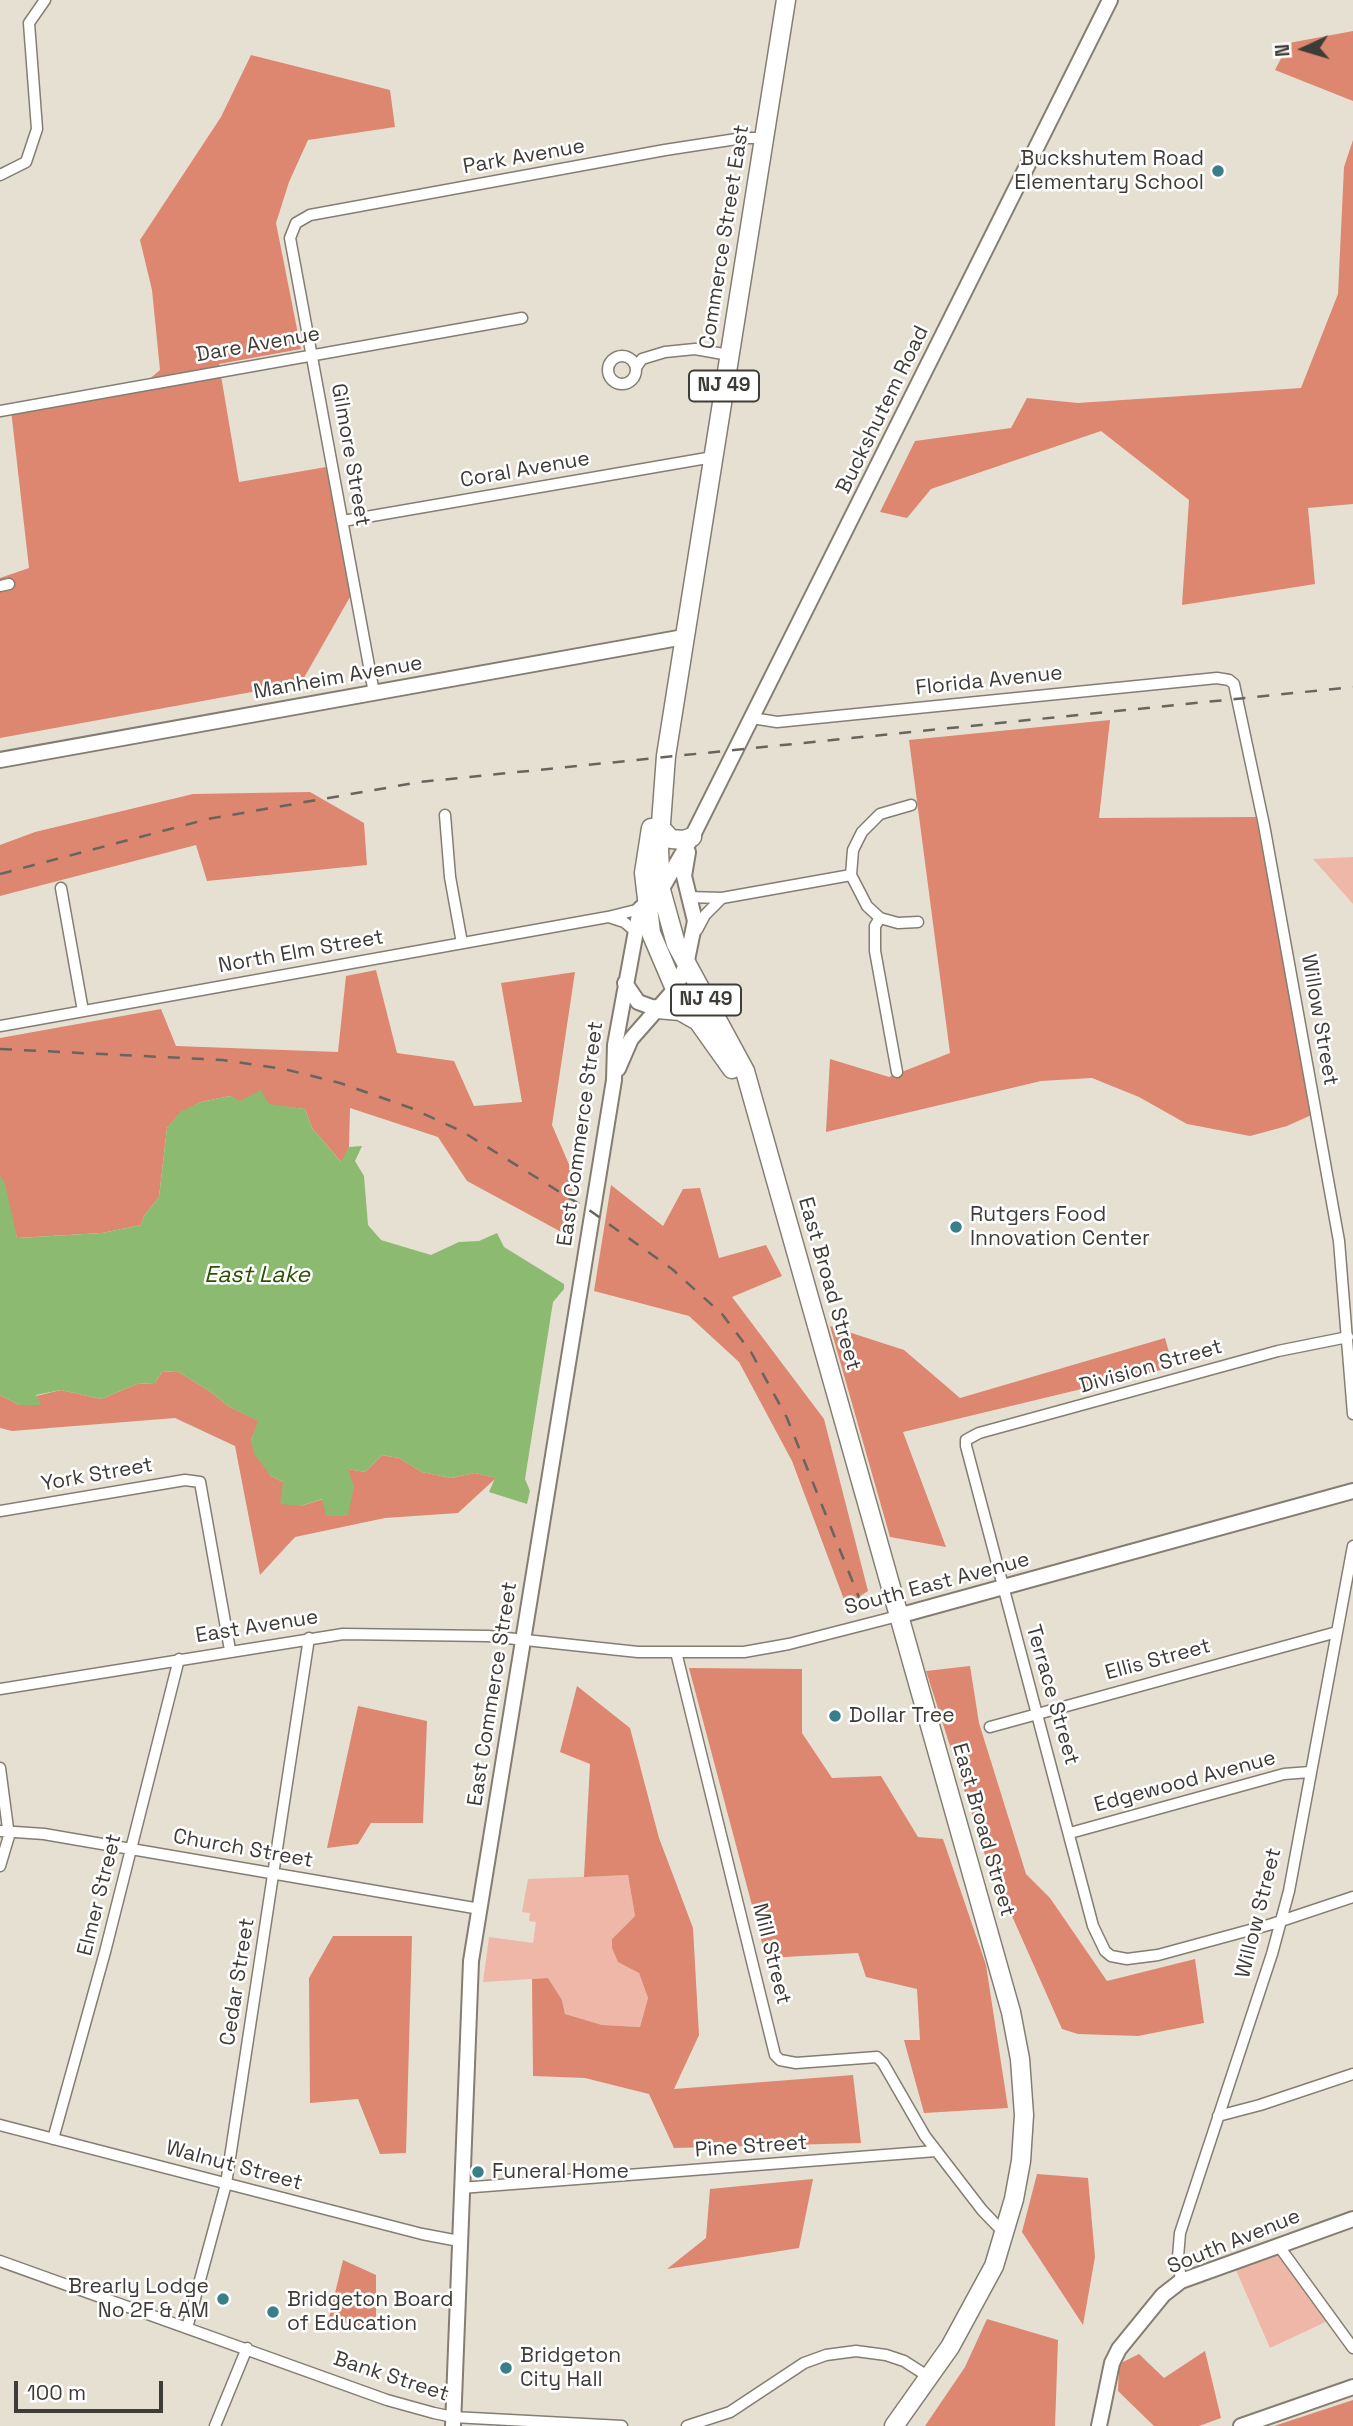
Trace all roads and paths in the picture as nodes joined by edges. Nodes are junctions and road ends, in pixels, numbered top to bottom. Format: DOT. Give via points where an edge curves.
graph roads {
  1 [pos="45,0"];
  2 [pos="786,0"];
  3 [pos="1110,0"];
  4 [pos="764,138"];
  5 [pos="0,175"];
  6 [pos="294,226"];
  7 [pos="522,318"];
  8 [pos="312,355"];
  9 [pos="729,355"];
  10 [pos="638,366"];
  11 [pos="0,411"];
  12 [pos="713,457"];
  13 [pos="343,521"];
  14 [pos="684,637"];
  15 [pos="1229,680"];
  16 [pos="374,693"];
  17 [pos="752,718"];
  18 [pos="0,760"];
  19 [pos="664,772"];
  20 [pos="911,805"];
  21 [pos="444,815"];
  22 [pos="660,826"];
  23 [pos="692,837"];
  24 [pos="851,875"];
  25 [pos="61,888"];
  26 [pos="661,890"];
  27 [pos="688,897"];
  28 [pos="722,898"];
  29 [pos="642,905"];
  30 [pos="608,917"];
  31 [pos="880,918"];
  32 [pos="918,922"];
  33 [pos="635,931"];
  34 [pos="462,943"];
  35 [pos="692,947"];
  36 [pos="686,965"];
  37 [pos="625,983"];
  38 [pos="675,989"];
  39 [pos="657,1009"];
  40 [pos="83,1011"];
  41 [pos="707,1025"];
  42 [pos="0,1026"];
  43 [pos="897,1072"];
  44 [pos="614,1080"];
  45 [pos="1348,1337"];
  46 [pos="1353,1414"];
  47 [pos="966,1440"];
  48 [pos="1353,1491"];
  49 [pos="0,1511"];
  50 [pos="1353,1546"];
  51 [pos="1351,1567"];
  52 [pos="1003,1588"];
  53 [pos="898,1616"];
  54 [pos="1336,1632"];
  55 [pos="309,1638"];
  56 [pos="523,1640"];
  57 [pos="230,1650"];
  58 [pos="676,1652"];
  59 [pos="179,1659"];
  60 [pos="0,1689"];
  61 [pos="1038,1714"];
  62 [pos="990,1727"];
  63 [pos="0,1768"];
  64 [pos="1310,1772"];
  65 [pos="4,1831"];
  66 [pos="1070,1833"];
  67 [pos="131,1848"];
  68 [pos="0,1866"];
  69 [pos="274,1874"];
  70 [pos="1353,1896"];
  71 [pos="480,1909"];
  72 [pos="1280,1921"];
  73 [pos="1353,2074"];
  74 [pos="1218,2116"];
  75 [pos="0,2125"];
  76 [pos="53,2139"];
  77 [pos="936,2151"];
  78 [pos="226,2184"];
  79 [pos="461,2189"];
  80 [pos="1353,2219"];
  81 [pos="1005,2234"];
  82 [pos="459,2241"];
  83 [pos="1278,2245"];
  84 [pos="0,2261"];
  85 [pos="1181,2281"];
  86 [pos="187,2328"];
  87 [pos="247,2348"];
  88 [pos="1353,2348"];
  89 [pos="1116,2353"];
  90 [pos="929,2377"];
  91 [pos="1353,2387"];
  92 [pos="453,2422"];
  93 [pos="215,2426"];
  94 [pos="622,2426"];
  95 [pos="687,2426"];
  96 [pos="894,2426"];
  97 [pos="1099,2426"];
  98 [pos="1108,2426"];
  99 [pos="1241,2426"];
  1 -- 5 [label="street" via="29,23 37,129 26,162"];
  2 -- 4 [label="highway, Commerce Street East / NJ 49"];
  3 -- 17 [label="street, Buckshutem Road"];
  4 -- 6 [label="street, Park Avenue" via="665,150 310,215"];
  4 -- 9 [label="highway, Commerce Street East / NJ 49"];
  6 -- 8 [label="street, Gilmore Street" via="290,238"];
  7 -- 8 [label="street, Dare Avenue"];
  8 -- 11 [label="street, Dare Avenue"];
  8 -- 13 [label="street, Gilmore Street"];
  9 -- 10 [label="street" via="695,349 665,352 642,359"];
  9 -- 12 [label="highway, Commerce Street East / NJ 49"];
  12 -- 13 [label="street, Coral Avenue"];
  12 -- 14 [label="highway, Commerce Street East / NJ 49"];
  13 -- 16 [label="street, Gilmore Street"];
  14 -- 16 [label="street, Manheim Avenue"];
  14 -- 19 [label="highway, Commerce Street East / NJ 49"];
  15 -- 17 [label="street, Florida Avenue" via="778,722"];
  15 -- 45 [label="street, Willow Street" via="1238,699 1266,838 1339,1241"];
  16 -- 18 [label="street, Manheim Avenue"];
  17 -- 23 [label="street, Buckshutem Road"];
  19 -- 22 [label="highway, Commerce Street East / NJ 49"];
  19 -- 29 [label="highway, Commerce Street East / NJ 49" via="646,852"];
  20 -- 24 [label="street" via="880,814 862,832 853,850"];
  21 -- 34 [label="street"];
  22 -- 23 [label="highway" via="670,839"];
  22 -- 26 [label="highway, Commerce Street East / NJ 49"];
  23 -- 26 [label="street"];
  23 -- 27 [label="street" via="684,870"];
  24 -- 28 [label="street"];
  24 -- 31 [label="street" via="861,897"];
  25 -- 40 [label="street"];
  26 -- 27 [label="street"];
  26 -- 29 [label="street"];
  26 -- 36 [label="highway, East Broad Street / NJ 49"];
  27 -- 28 [label="street"];
  27 -- 35 [label="street" via="695,921"];
  28 -- 35 [label="street" via="702,920"];
  29 -- 30 [label="street, North Elm Street"];
  29 -- 33 [label="street, Commerce Street East"];
  29 -- 38 [label="highway, East Broad Street / NJ 49"];
  30 -- 33 [label="street"];
  30 -- 34 [label="street, North Elm Street"];
  31 -- 32 [label="street"];
  31 -- 43 [label="street" via="875,926 875,951"];
  33 -- 37 [label="street, Commerce Street East"];
  34 -- 40 [label="street, North Elm Street"];
  35 -- 36 [label="street"];
  36 -- 38 [label="street"];
  36 -- 41 [label="highway, East Broad Street / NJ 49"];
  37 -- 39 [label="street" via="638,1002"];
  37 -- 44 [label="street, East Commerce Street"];
  38 -- 39 [label="street"];
  38 -- 41 [label="highway, East Broad Street / NJ 49"];
  39 -- 41 [label="highway" via="680,1011"];
  39 -- 44 [label="street" via="631,1039"];
  40 -- 42 [label="street, North Elm Street"];
  41 -- 53 [label="highway, East Broad Street / NJ 49" via="745,1071"];
  44 -- 56 [label="street, East Commerce Street"];
  45 -- 46 [label="street, Willow Street"];
  45 -- 47 [label="street, Division Street" via="1278,1351"];
  47 -- 52 [label="street, Terrace Street"];
  48 -- 52 [label="street, South East Avenue"];
  49 -- 57 [label="street, York Street" via="185,1480 200,1482"];
  50 -- 51 [label="street, Willow Street"];
  51 -- 54 [label="street, Willow Street"];
  52 -- 53 [label="street, South East Avenue"];
  52 -- 61 [label="street, Terrace Street"];
  53 -- 58 [label="street, South East Avenue" via="766,1649"];
  53 -- 81 [label="highway, East Broad Street / NJ 49" via="1016,2035 1023,2137"];
  54 -- 61 [label="street, Ellis Street"];
  54 -- 64 [label="street, Willow Street"];
  55 -- 56 [label="street, East Avenue" via="452,1634"];
  55 -- 57 [label="street, East Avenue"];
  55 -- 69 [label="street, Cedar Street"];
  56 -- 58 [label="street, South East Avenue" via="600,1650"];
  56 -- 71 [label="street, East Commerce Street"];
  57 -- 59 [label="street, East Avenue"];
  58 -- 77 [label="street, Mill Street" via="775,2055 796,2063 877,2057"];
  59 -- 60 [label="street, East Avenue"];
  59 -- 67 [label="street, Elmer Street"];
  61 -- 62 [label="street, Ellis Street"];
  61 -- 66 [label="street, Terrace Street"];
  63 -- 65 [label="street"];
  64 -- 66 [label="street, Edgewood Avenue" via="1284,1774"];
  64 -- 72 [label="street, Willow Street"];
  65 -- 67 [label="street, Church Street"];
  65 -- 68 [label="street"];
  66 -- 72 [label="street, Terrace Street" via="1093,1926 1111,1956 1157,1955"];
  67 -- 69 [label="street, Church Street"];
  67 -- 76 [label="street, Elmer Street"];
  69 -- 71 [label="street, Church Street"];
  69 -- 78 [label="street, Cedar Street"];
  70 -- 72 [label="street"];
  71 -- 79 [label="street, East Commerce Street" via="467,2020"];
  72 -- 74 [label="street, Willow Street"];
  73 -- 74 [label="street"];
  74 -- 85 [label="street, Willow Street" via="1181,2234"];
  75 -- 76 [label="street, Walnut Street"];
  76 -- 78 [label="street, Walnut Street"];
  77 -- 79 [label="street, Pine Street"];
  77 -- 81 [label="street"];
  78 -- 82 [label="street, Walnut Street"];
  78 -- 86 [label="street, Cedar Street"];
  79 -- 82 [label="street, East Commerce Street"];
  80 -- 83 [label="street, South Avenue"];
  81 -- 90 [label="highway, East Broad Street / NJ 49" via="976,2304"];
  82 -- 92 [label="street, East Commerce Street"];
  83 -- 85 [label="street, South Avenue"];
  83 -- 88 [label="street"];
  84 -- 86 [label="street, Bank Street"];
  85 -- 89 [label="street, South Avenue" via="1156,2302"];
  86 -- 87 [label="street, Bank Street"];
  87 -- 92 [label="street, Bank Street"];
  87 -- 93 [label="street"];
  89 -- 97 [label="street"];
  89 -- 98 [label="street"];
  90 -- 95 [label="street" via="886,2355 856,2351 826,2355 804,2363 730,2412"];
  90 -- 96 [label="highway, East Broad Street / NJ 49"];
  91 -- 99 [label="street"];
  92 -- 94 [label="street, Bank Street"];
}
